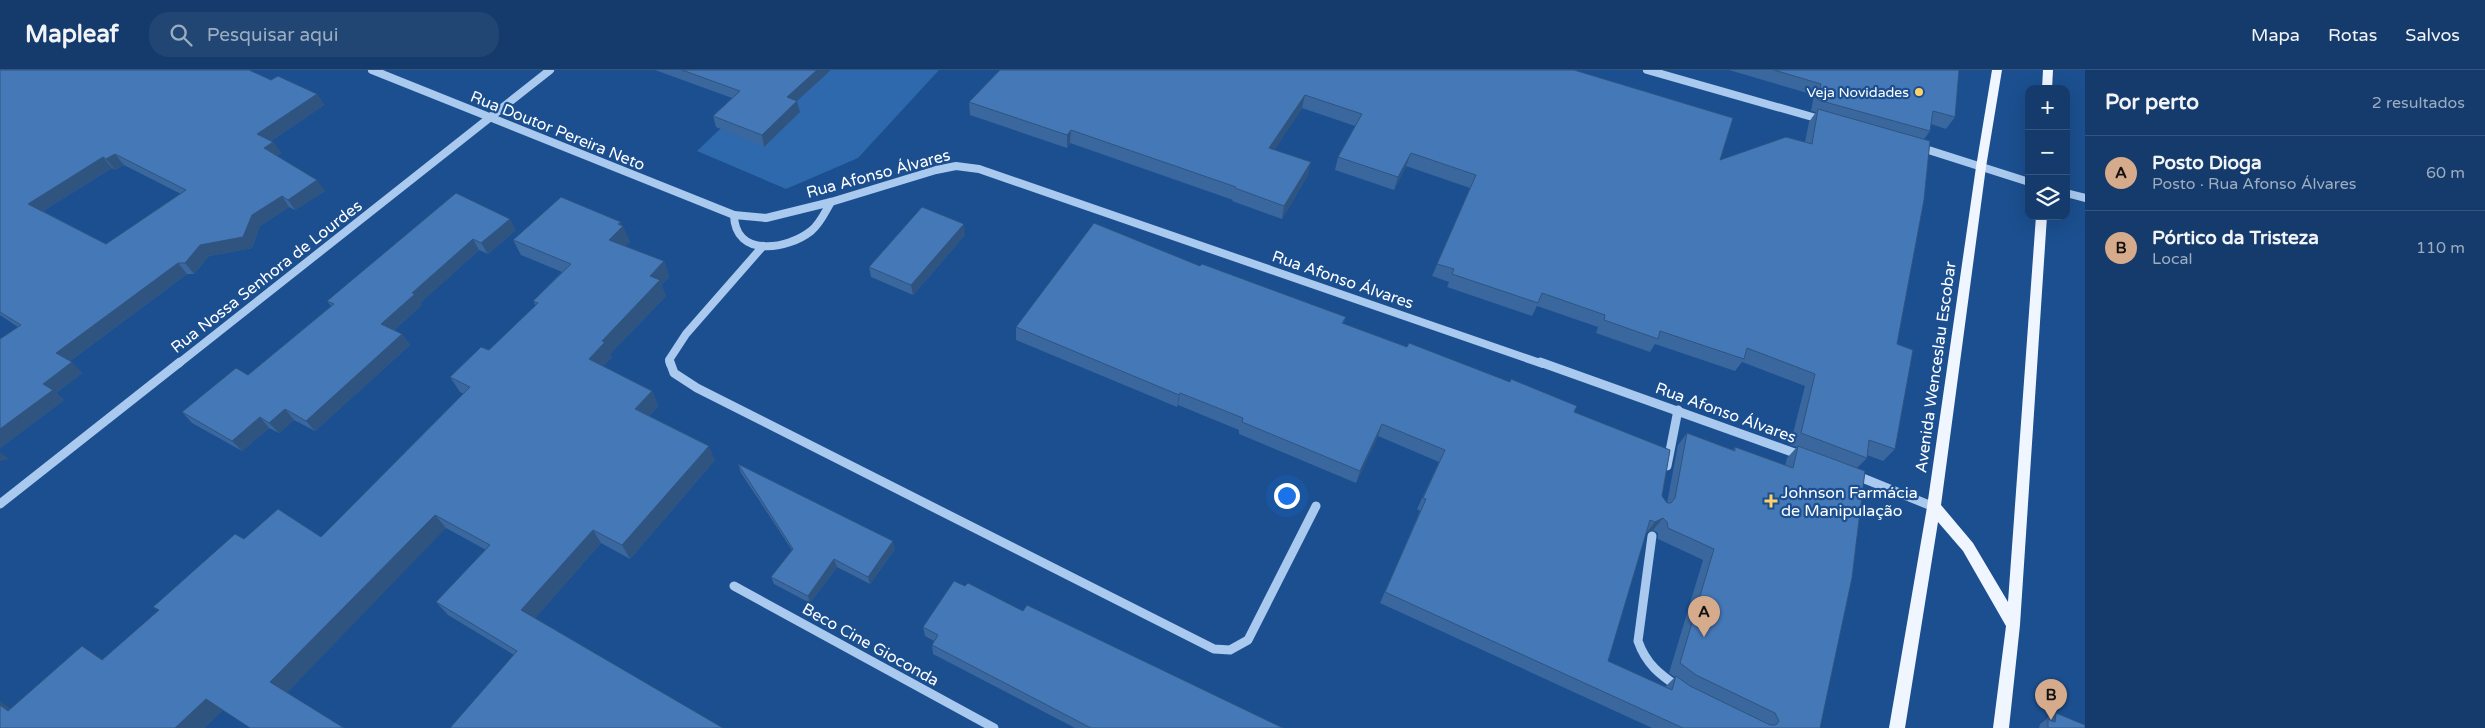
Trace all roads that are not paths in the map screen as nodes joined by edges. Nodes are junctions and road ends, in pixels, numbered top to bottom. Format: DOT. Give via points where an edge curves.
graph roads {
  1 [pos="372,70"];
  2 [pos="550,70"];
  3 [pos="1647,70"];
  4 [pos="1997,70"];
  5 [pos="2048,70"];
  6 [pos="2047,85"];
  7 [pos="490,118"];
  8 [pos="1828,121"];
  9 [pos="1914,146"];
  10 [pos="1981,167"];
  11 [pos="2025,181"];
  12 [pos="2070,194"];
  13 [pos="2085,198"];
  14 [pos="830,202"];
  15 [pos="734,214"];
  16 [pos="2042,220"];
  17 [pos="762,246"];
  18 [pos="1678,410"];
  19 [pos="1816,460"];
  20 [pos="1844,471"];
  21 [pos="1665,480"];
  22 [pos="0,504"];
  23 [pos="1316,506"];
  24 [pos="1934,507"];
  25 [pos="1652,536"];
  26 [pos="734,586"];
  27 [pos="2013,625"];
  28 [pos="1687,691"];
  29 [pos="994,728"];
  30 [pos="1896,728"];
  31 [pos="2001,728"];
  1 -- 7 [label="street, Rua Doutor Pereira Neto"];
  2 -- 7 [label="street, Rua Nossa Senhora de Lourdes"];
  3 -- 8 [label="street"];
  4 -- 10 [label="main road, Avenida Wenceslau Escobar"];
  5 -- 6 [label="main road"];
  7 -- 15 [label="street, Rua Doutor Pereira Neto"];
  7 -- 22 [label="street, Rua Nossa Senhora de Lourdes"];
  9 -- 10 [label="street"];
  10 -- 11 [label="street"];
  10 -- 24 [label="main road, Avenida Wenceslau Escobar"];
  12 -- 13 [label="street"];
  14 -- 15 [label="street, Rua Afonso Álvares" via="766,218"];
  14 -- 17 [label="street" via="812,231 788,245"];
  14 -- 18 [label="street, Rua Afonso Álvares" via="936,170 956,166 979,170"];
  15 -- 17 [label="street" via="736,230 749,242"];
  16 -- 27 [label="main road"];
  17 -- 23 [label="street" via="686,334 669,360 674,373 1214,649 1230,650 1248,640"];
  18 -- 19 [label="street, Rua Afonso Álvares"];
  18 -- 21 [label="street"];
  20 -- 24 [label="street"];
  24 -- 27 [label="main road" via="1968,547"];
  24 -- 30 [label="main road, Avenida Wenceslau Escobar"];
  25 -- 28 [label="street" via="1638,641 1643,657 1656,671"];
  26 -- 29 [label="street, Beco Cine Gioconda"];
  27 -- 31 [label="main road"];
}
